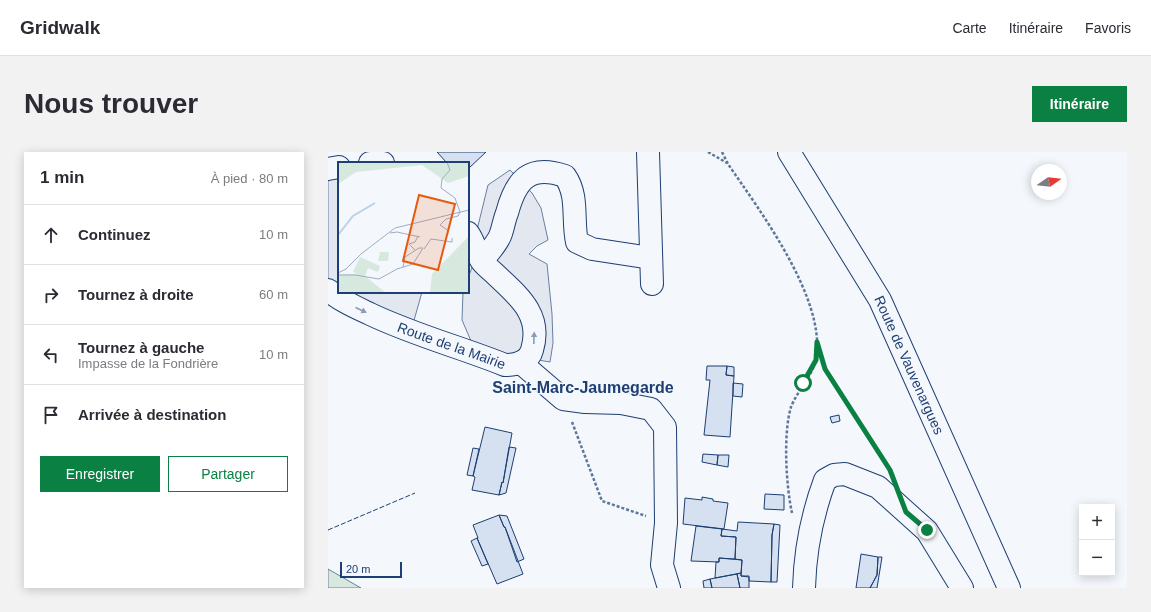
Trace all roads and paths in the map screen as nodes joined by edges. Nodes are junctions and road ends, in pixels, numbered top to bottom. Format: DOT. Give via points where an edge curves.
graph roads {
  1 [pos="648,152"];
  2 [pos="708,152"];
  3 [pos="722,152"];
  4 [pos="789,152"];
  5 [pos="728,164"];
  6 [pos="338,167"];
  7 [pos="328,169"];
  8 [pos="469,235"];
  9 [pos="651,258"];
  10 [pos="482,261"];
  11 [pos="652,284"];
  12 [pos="328,290"];
  13 [pos="817,342"];
  14 [pos="521,363"];
  15 [pos="563,399"];
  16 [pos="890,470"];
  17 [pos="666,523"];
  18 [pos="810,534"];
  19 [pos="668,588"];
  20 [pos="804,588"];
  21 [pos="962,588"];
  22 [pos="1010,588"];
  1 -- 9 [label="main road"];
  2 -- 5 [label="path"];
  3 -- 5 [label="path"];
  4 -- 22 [label="main road, Route de Vauvenargues" via="880,300"];
  5 -- 13 [label="path" via="775,235 797,275 814,318"];
  6 -- 7 [label="main road"];
  8 -- 10 [label="main road, Route de la Mairie"];
  9 -- 10 [label="main road" via="592,249 577,242 571,184 565,176 543,171 534,172 517,185 500,236"];
  9 -- 11 [label="main road"];
  14 -- 10 [label="main road, Route de la Mairie, one-way" via="532,352 535,338 532,315 525,303"];
  12 -- 14 [label="main road, Route de la Mairie, one-way" via="340,300 431,340 505,364"];
  13 -- 16 [label="path" via="825,369"];
  13 -- 18 [label="path" via="816,360 792,407 787,428 790,506 795,526"];
  14 -- 15 [label="main road"];
  15 -- 17 [label="path" via="602,501"];
  15 -- 17 [label="main road" via="621,403 651,409 656,414 665,427"];
  17 -- 19 [label="main road" via="662,565"];
  18 -- 20 [label="main road" via="805,559"];
  18 -- 21 [label="main road" via="815,505 825,480 834,475 845,474 878,487 927,530"];
}
